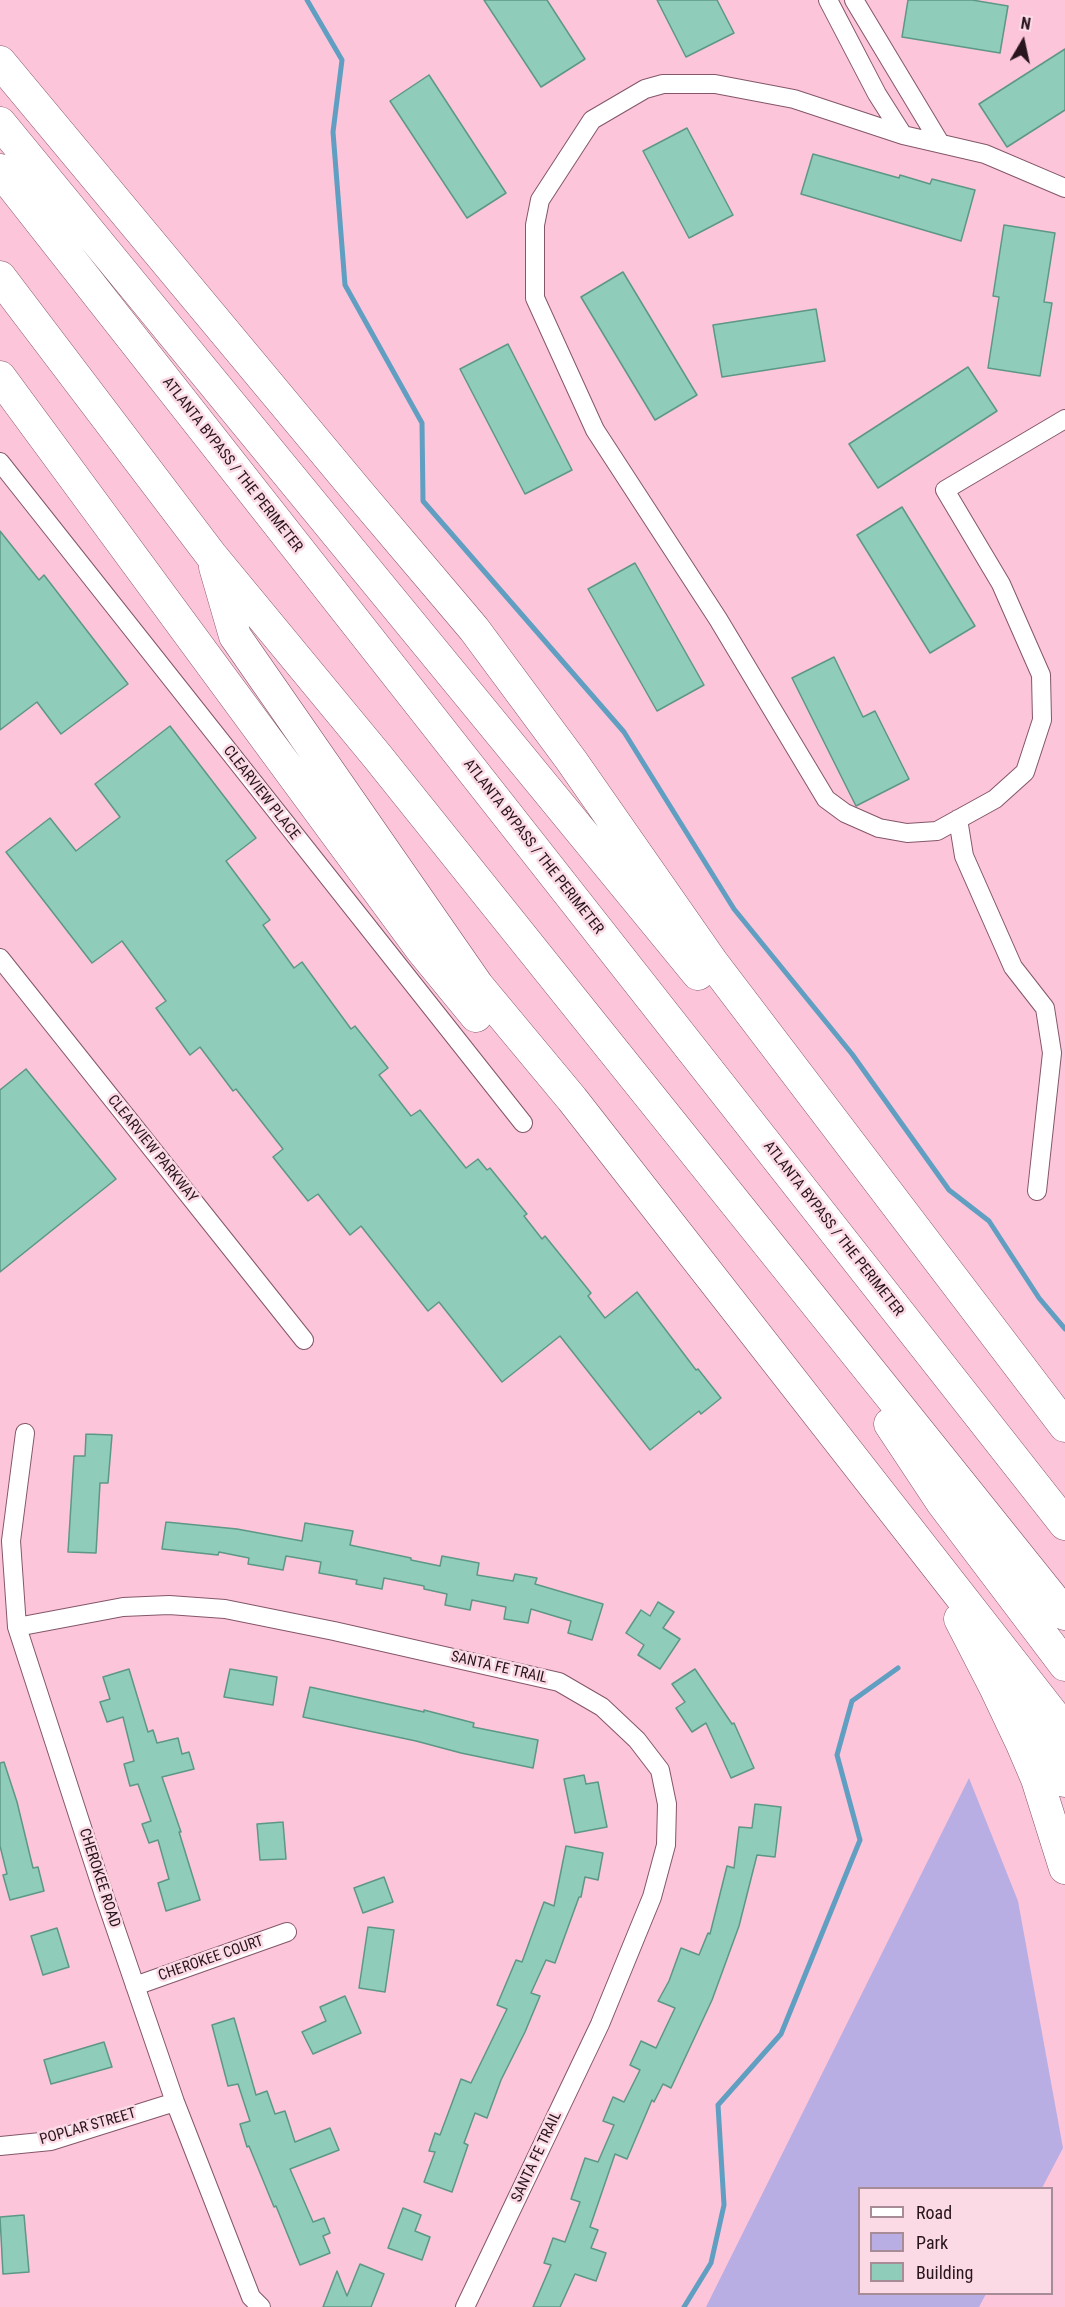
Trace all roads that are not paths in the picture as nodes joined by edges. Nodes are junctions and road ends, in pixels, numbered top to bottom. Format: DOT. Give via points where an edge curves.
graph roads {
  1 [pos="829,0"];
  2 [pos="854,0"];
  3 [pos="0,62"];
  4 [pos="0,123"];
  5 [pos="903,135"];
  6 [pos="940,143"];
  7 [pos="0,170"];
  8 [pos="1065,188"];
  9 [pos="0,277"];
  10 [pos="0,376"];
  11 [pos="1065,419"];
  12 [pos="0,462"];
  13 [pos="212,555"];
  14 [pos="958,819"];
  15 [pos="0,958"];
  16 [pos="572,1099"];
  17 [pos="523,1123"];
  18 [pos="1036,1191"];
  19 [pos="926,1242"];
  20 [pos="785,1262"];
  21 [pos="304,1340"];
  22 [pos="1065,1426"];
  23 [pos="25,1432"];
  24 [pos="899,1518"];
  25 [pos="1065,1524"];
  26 [pos="963,1599"];
  27 [pos="1065,1614"];
  28 [pos="17,1627"];
  29 [pos="1065,1665"];
  30 [pos="1065,1730"];
  31 [pos="1065,1781"];
  32 [pos="1065,1868"];
  33 [pos="287,1932"];
  34 [pos="135,1986"];
  35 [pos="175,2102"];
  36 [pos="0,2146"];
  37 [pos="261,2307"];
  38 [pos="465,2307"];
  1 -- 5 [label="street" via="877,94"];
  2 -- 6 [label="street"];
  3 -- 19 [label="highway" via="474,628 712,962"];
  4 -- 19 [label="highway" via="791,1088"];
  5 -- 6 [label="street"];
  5 -- 14 [label="street" via="794,99 727,86 663,84 645,89 592,120 540,200 535,298 595,430 718,619 826,799 844,813 879,828 906,833 937,831"];
  6 -- 8 [label="street" via="985,154"];
  7 -- 25 [label="highway, ATLANTA BYPASS / THE PERIMETER"];
  9 -- 13 [label="highway"];
  10 -- 16 [label="highway" via="421,949 477,1016 538,1074"];
  11 -- 14 [label="street" via="945,490 1001,584 1041,675 1042,720 1025,772 995,798"];
  12 -- 17 [label="street, CLEARVIEW PLACE"];
  13 -- 16 [label="highway" via="235,636 478,986"];
  13 -- 20 [label="highway"];
  14 -- 18 [label="street" via="964,856 1013,967 1045,1008 1052,1053"];
  15 -- 21 [label="street, CLEARVIEW PARKWAY"];
  16 -- 24 [label="highway"];
  19 -- 22 [label="highway"];
  20 -- 27 [label="highway"];
  20 -- 29 [label="highway" via="941,1501"];
  23 -- 28 [label="street, CHEROKEE ROAD" via="11,1541"];
  24 -- 26 [label="highway"];
  24 -- 32 [label="highway" via="995,1687 1036,1779"];
  26 -- 30 [label="highway"];
  26 -- 31 [label="highway" via="1036,1723"];
  28 -- 34 [label="street, CHEROKEE ROAD"];
  28 -- 38 [label="street, SANTA FE TRAIL" via="123,1607 169,1605 225,1609 334,1631 559,1682 602,1707 638,1740 660,1770 667,1804 666,1845 652,1897 600,2024"];
  33 -- 34 [label="street, CHEROKEE COURT"];
  34 -- 35 [label="street, CHEROKEE ROAD"];
  35 -- 36 [label="street, POPLAR STREET" via="51,2141"];
  35 -- 37 [label="street, CHEROKEE ROAD" via="251,2297"];
}
